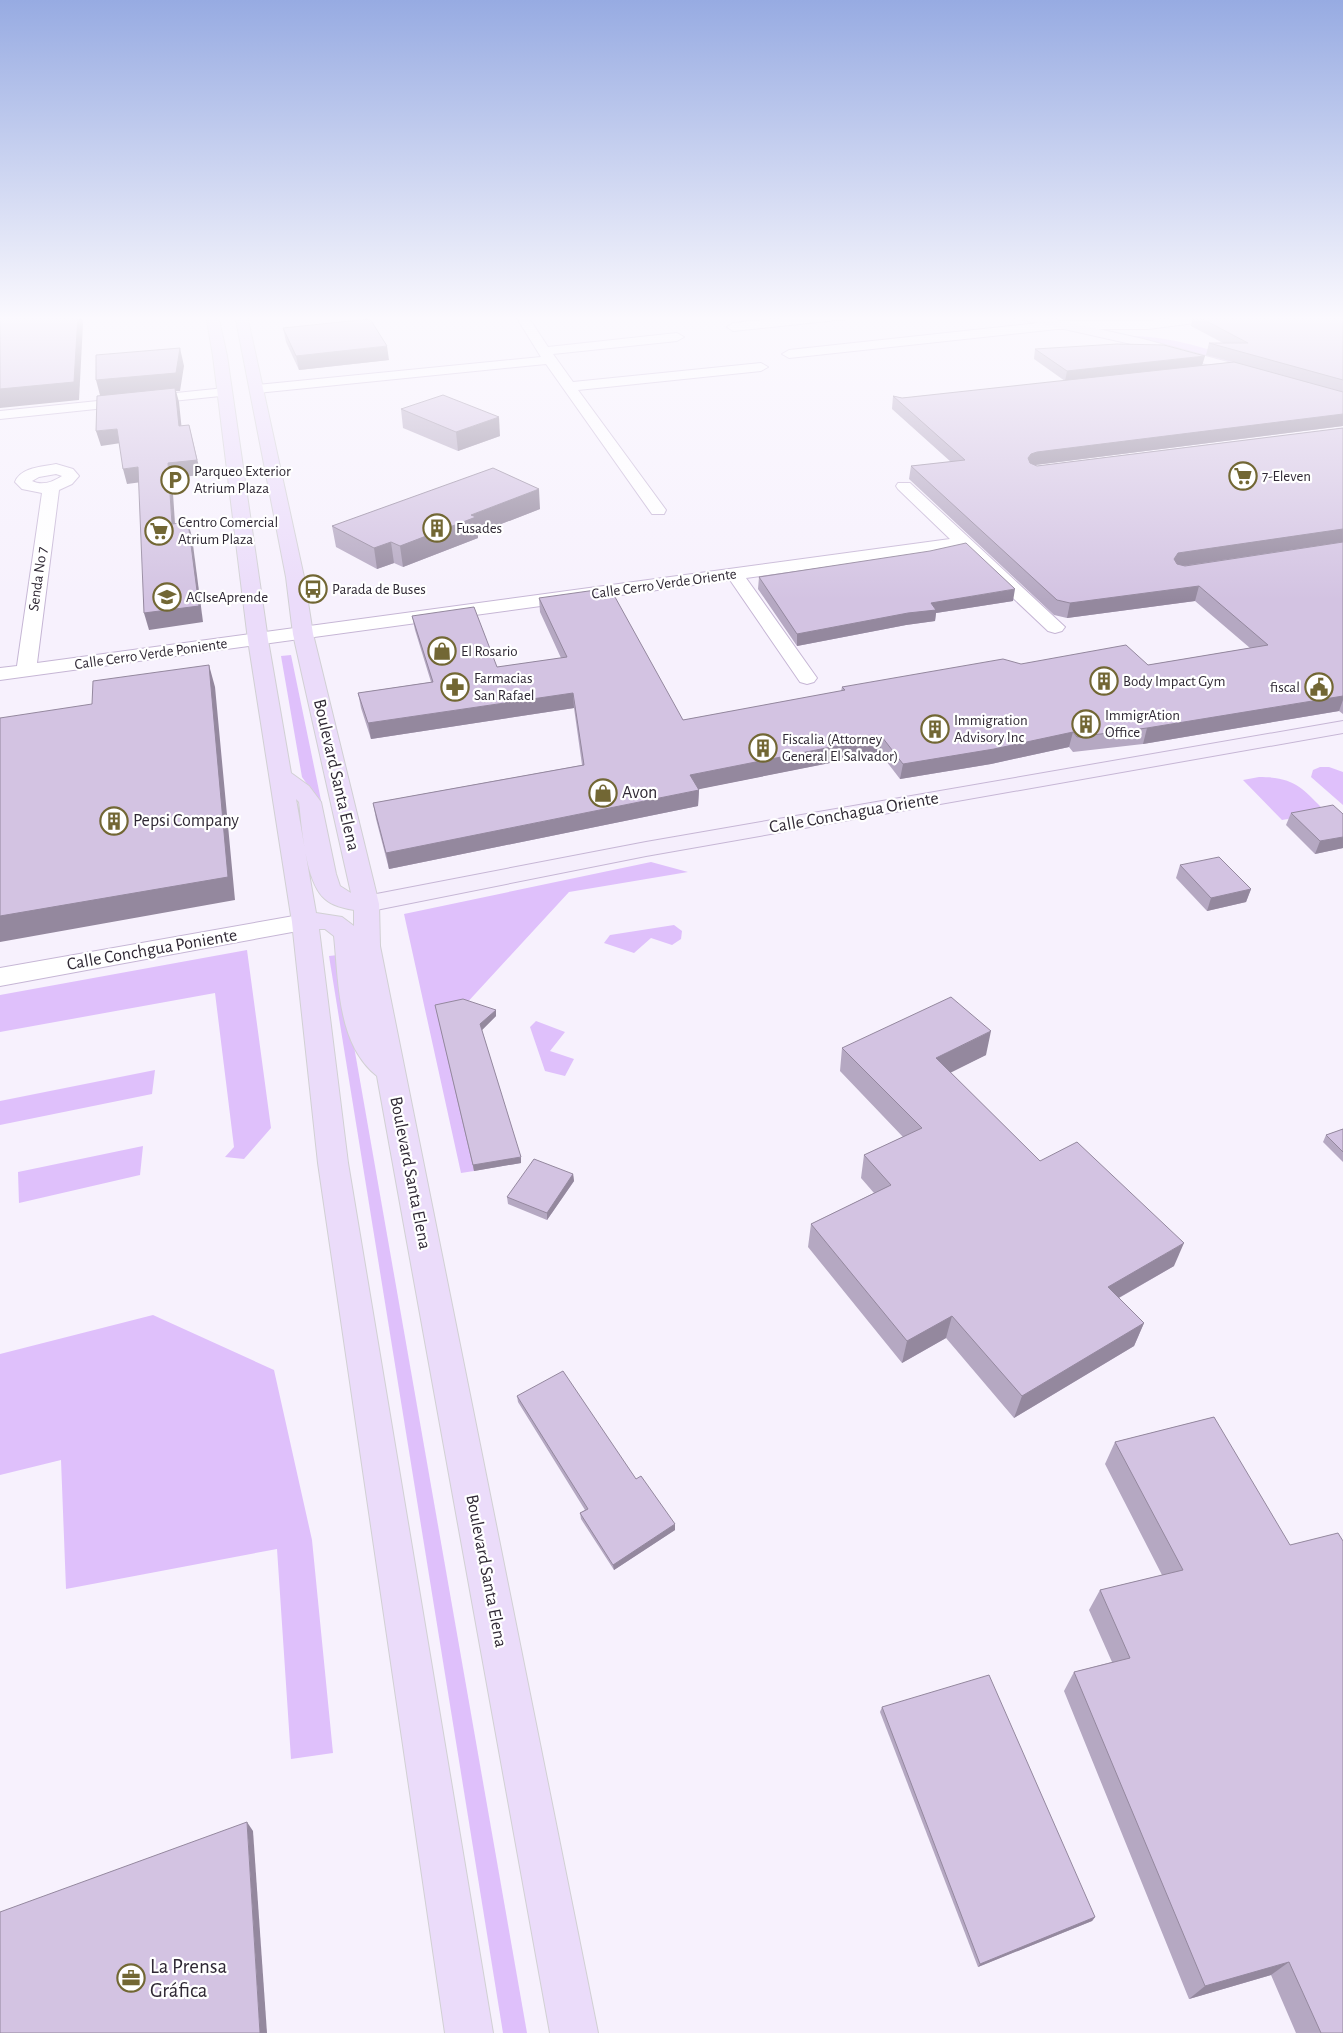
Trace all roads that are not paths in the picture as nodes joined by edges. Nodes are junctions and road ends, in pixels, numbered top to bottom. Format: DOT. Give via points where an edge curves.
graph roads {
  1 [pos="50,410"];
  2 [pos="227,410"];
  3 [pos="261,410"];
  4 [pos="586,410"];
  5 [pos="0,415"];
  6 [pos="904,486"];
  7 [pos="51,487"];
  8 [pos="658,510"];
  9 [pos="965,542"];
  10 [pos="735,575"];
  11 [pos="1056,627"];
  12 [pos="303,634"];
  13 [pos="258,640"];
  14 [pos="27,671"];
  15 [pos="0,674"];
  16 [pos="807,678"];
  17 [pos="1343,727"];
  18 [pos="282,777"];
  19 [pos="366,904"];
  20 [pos="305,922"];
  21 [pos="0,977"];
  22 [pos="391,1074"];
  23 [pos="469,2033"];
  24 [pos="574,2033"];
  1 -- 5 [label="street"];
  2 -- 13 [label="main road"];
  3 -- 12 [label="main road, Boulevard Santa Elena" via="295,577"];
  4 -- 8 [label="street"];
  6 -- 9 [label="street"];
  7 -- 14 [label="street, Senda No 7"];
  9 -- 10 [label="street, Calle Cerro Verde Oriente"];
  9 -- 11 [label="street"];
  10 -- 12 [label="street, Calle Cerro Verde Oriente"];
  10 -- 16 [label="street"];
  12 -- 13 [label="street, Calle Cerro Verde Poniente"];
  12 -- 19 [label="main road, Boulevard Santa Elena"];
  13 -- 14 [label="street, Calle Cerro Verde Poniente"];
  13 -- 18 [label="main road"];
  14 -- 15 [label="street, Calle Cerro Verde Poniente"];
  17 -- 19 [label="street, Calle Conchagua Oriente" via="646,849"];
  18 -- 19 [label="main road" via="296,785 310,802 326,884 349,902"];
  18 -- 20 [label="main road"];
  19 -- 22 [label="main road, Boulevard Santa Elena" via="367,946"];
  20 -- 21 [label="street, Calle Conchgua Poniente"];
  20 -- 22 [label="main road" via="330,920 347,934 360,1026 367,1045"];
  20 -- 23 [label="main road" via="334,1163"];
  22 -- 24 [label="main road, Boulevard Santa Elena"];
}
